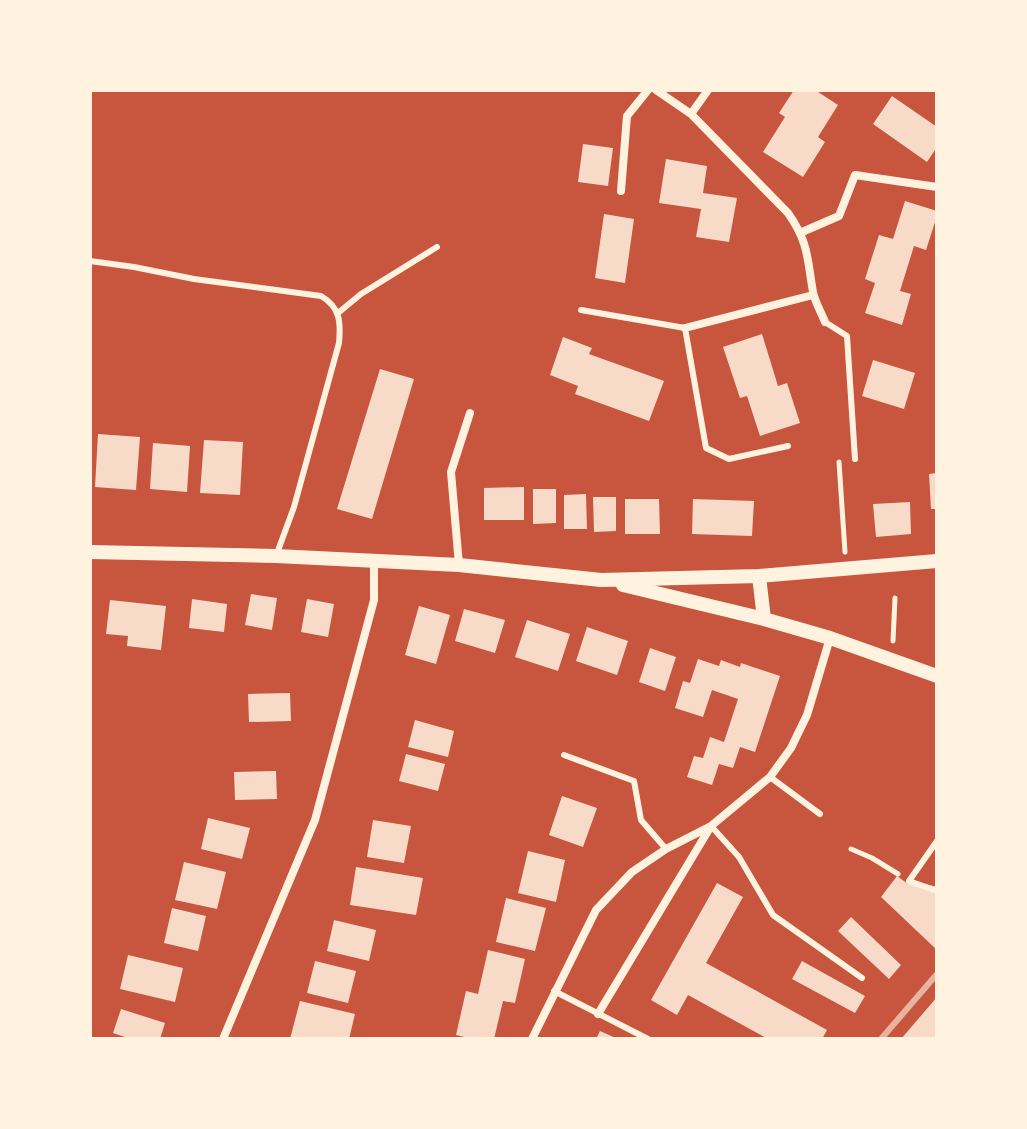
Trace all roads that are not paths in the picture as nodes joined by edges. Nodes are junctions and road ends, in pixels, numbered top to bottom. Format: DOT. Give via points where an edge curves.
graph roads {
  1 [pos="648,90"];
  2 [pos="656,90"];
  3 [pos="708,90"];
  4 [pos="691,114"];
  5 [pos="937,187"];
  6 [pos="621,191"];
  7 [pos="802,232"];
  8 [pos="437,247"];
  9 [pos="90,261"];
  10 [pos="813,295"];
  11 [pos="581,310"];
  12 [pos="338,313"];
  13 [pos="825,322"];
  14 [pos="685,328"];
  15 [pos="470,413"];
  16 [pos="788,446"];
  17 [pos="855,459"];
  18 [pos="90,552"];
  19 [pos="276,556"];
  20 [pos="374,561"];
  21 [pos="937,561"];
  22 [pos="459,565"];
  23 [pos="759,576"];
  24 [pos="601,580"];
  25 [pos="764,619"];
  26 [pos="830,638"];
  27 [pos="937,676"];
  28 [pos="564,755"];
  29 [pos="770,777"];
  30 [pos="820,814"];
  31 [pos="711,826"];
  32 [pos="937,841"];
  33 [pos="666,849"];
  34 [pos="937,891"];
  35 [pos="862,978"];
  36 [pos="554,991"];
  37 [pos="598,1014"];
  38 [pos="223,1039"];
  39 [pos="532,1039"];
  40 [pos="648,1039"];
  1 -- 6 [label="street" via="627,116"];
  2 -- 4 [label="street"];
  3 -- 4 [label="street"];
  4 -- 7 [label="street"];
  5 -- 7 [label="street" via="855,175 839,216"];
  7 -- 10 [label="street"];
  8 -- 12 [label="lane"];
  9 -- 12 [label="lane" via="321,296"];
  10 -- 13 [label="street"];
  10 -- 14 [label="street"];
  11 -- 14 [label="lane"];
  12 -- 19 [label="lane" via="339,343"];
  13 -- 17 [label="lane" via="847,336"];
  14 -- 16 [label="lane" via="706,448 729,459"];
  15 -- 22 [label="street" via="451,472"];
  18 -- 19 [label="street"];
  19 -- 20 [label="street"];
  20 -- 22 [label="street"];
  20 -- 38 [label="street" via="374,600 315,820"];
  21 -- 23 [label="street"];
  22 -- 24 [label="street"];
  23 -- 24 [label="street"];
  23 -- 25 [label="street"];
  24 -- 25 [label="street"];
  25 -- 26 [label="street"];
  26 -- 27 [label="street"];
  26 -- 29 [label="street" via="807,715"];
  28 -- 33 [label="lane" via="634,781 641,820"];
  29 -- 30 [label="lane"];
  29 -- 31 [label="street"];
  31 -- 33 [label="street"];
  31 -- 35 [label="lane" via="739,857 773,915"];
  31 -- 37 [label="street"];
  32 -- 34 [label="lane" via="909,881"];
  33 -- 36 [label="street" via="632,872 596,910"];
  36 -- 37 [label="lane"];
  36 -- 39 [label="street"];
  37 -- 40 [label="lane"];
}
